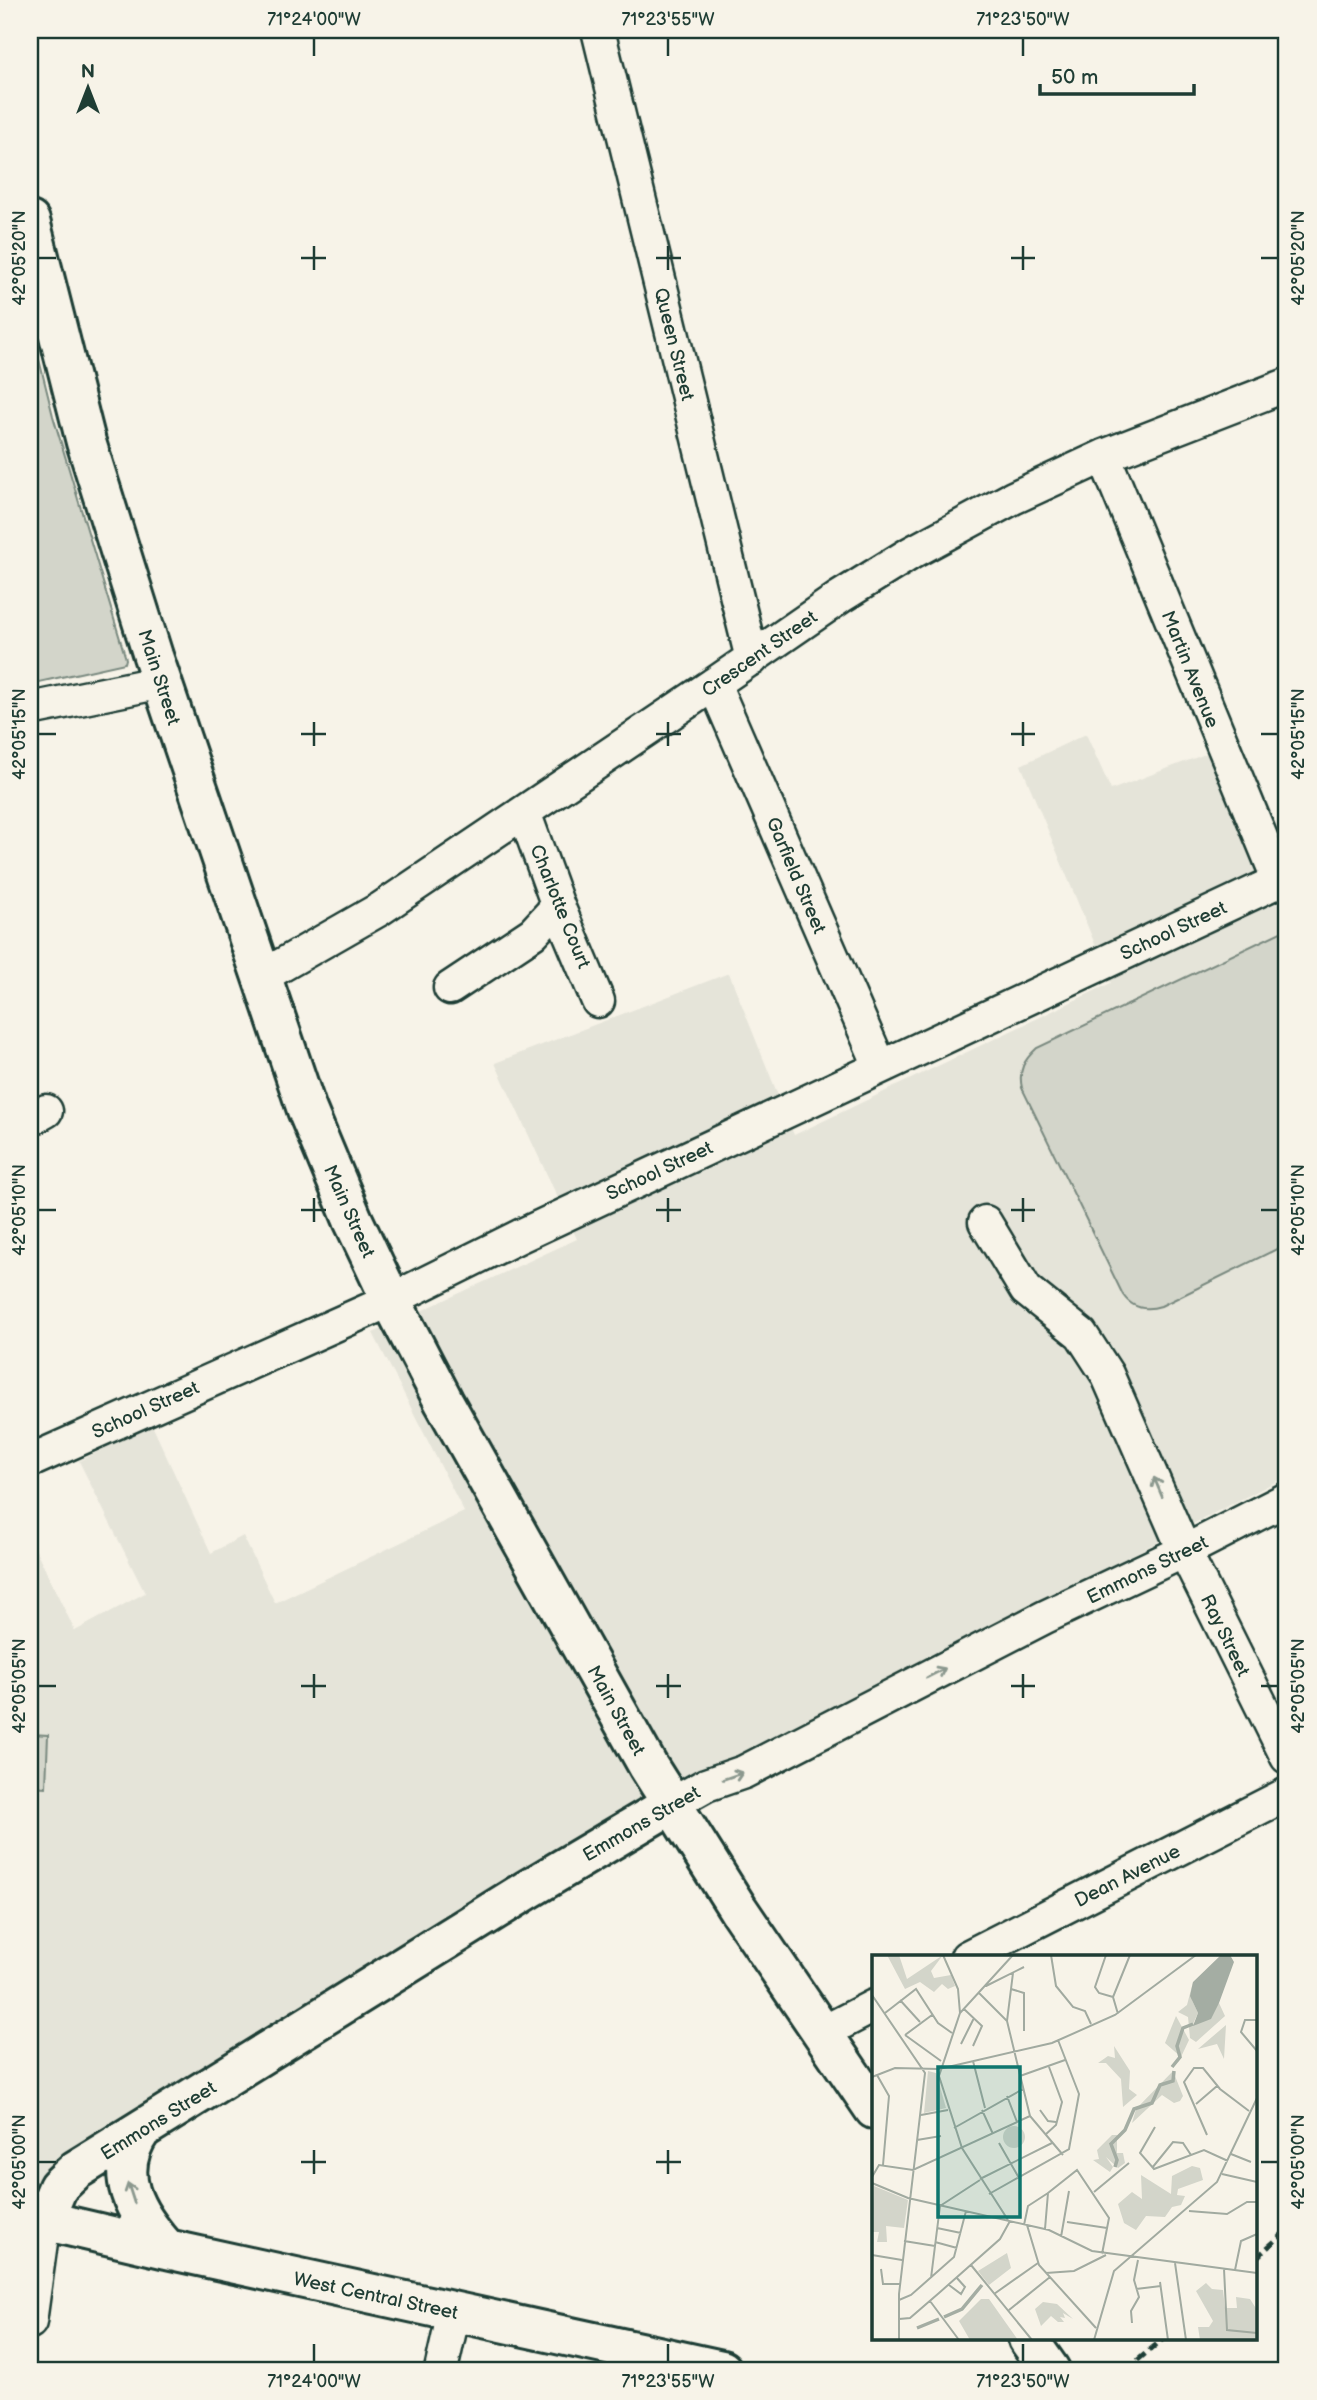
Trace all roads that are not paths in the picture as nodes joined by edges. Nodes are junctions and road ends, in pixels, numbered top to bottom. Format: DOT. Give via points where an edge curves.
graph roads {
  1 [pos="598,30"];
  2 [pos="30,221"];
  3 [pos="1287,385"];
  4 [pos="1104,456"];
  5 [pos="752,659"];
  6 [pos="162,682"];
  7 [pos="714,684"];
  8 [pos="30,709"];
  9 [pos="524,812"];
  10 [pos="1283,879"];
  11 [pos="558,906"];
  12 [pos="261,977"];
  13 [pos="450,988"];
  14 [pos="598,1001"];
  15 [pos="880,1066"];
  16 [pos="985,1223"];
  17 [pos="391,1300"];
  18 [pos="30,1461"];
  19 [pos="1287,1499"];
  20 [pos="1184,1550"];
  21 [pos="1287,1757"];
  22 [pos="1287,1794"];
  23 [pos="672,1804"];
  24 [pos="971,1955"];
  25 [pos="872,2007"];
  26 [pos="822,2033"];
  27 [pos="872,2106"];
  28 [pos="142,2129"];
  29 [pos="37,2219"];
  30 [pos="167,2249"];
  31 [pos="454,2312"];
  32 [pos="30,2322"];
  33 [pos="1026,2340"];
  34 [pos="1027,2340"];
  35 [pos="441,2370"];
  36 [pos="722,2370"];
  37 [pos="1031,2370"];
  38 [pos="1051,2370"];
  1 -- 5 [label="street, Queen Street"];
  2 -- 6 [label="main road, Main Street" via="86,442"];
  3 -- 4 [label="street, Crescent Street"];
  4 -- 5 [label="street, Crescent Street" via="911,553"];
  4 -- 10 [label="street, Martin Avenue"];
  5 -- 7 [label="street, Crescent Street"];
  6 -- 8 [label="street"];
  6 -- 12 [label="main road, Main Street"];
  7 -- 9 [label="street, Crescent Street"];
  7 -- 15 [label="street, Garfield Street"];
  9 -- 11 [label="street, Charlotte Court"];
  9 -- 12 [label="street, Crescent Street" via="380,909"];
  10 -- 15 [label="street, School Street"];
  11 -- 13 [label="street" via="533,933"];
  11 -- 14 [label="street, Charlotte Court"];
  12 -- 17 [label="main road, Main Street" via="316,1135"];
  15 -- 17 [label="street, School Street"];
  20 -- 16 [label="street, Ray Street, one-way" via="1107,1374 1081,1334 1026,1290"];
  17 -- 18 [label="street, School Street"];
  17 -- 23 [label="main road, Main Street"];
  19 -- 20 [label="street, Emmons Street"];
  20 -- 21 [label="street, Ray Street"];
  23 -- 20 [label="street, Emmons Street, one-way"];
  22 -- 24 [label="street, Dean Avenue"];
  23 -- 26 [label="main road, Main Street"];
  23 -- 28 [label="main road, Emmons Street"];
  25 -- 26 [label="street"];
  26 -- 27 [label="main road, Main Street"];
  28 -- 29 [label="main road, Emmons Street" via="65,2179"];
  30 -- 28 [label="main road, one-way" via="142,2219 127,2182 131,2147"];
  29 -- 30 [label="main road, West Central Street"];
  29 -- 32 [label="street"];
  30 -- 31 [label="main road, West Central Street"];
  31 -- 35 [label="street"];
  31 -- 36 [label="main road, West Central Street"];
  33 -- 37 [label="main road"];
  34 -- 38 [label="main road"];
}
